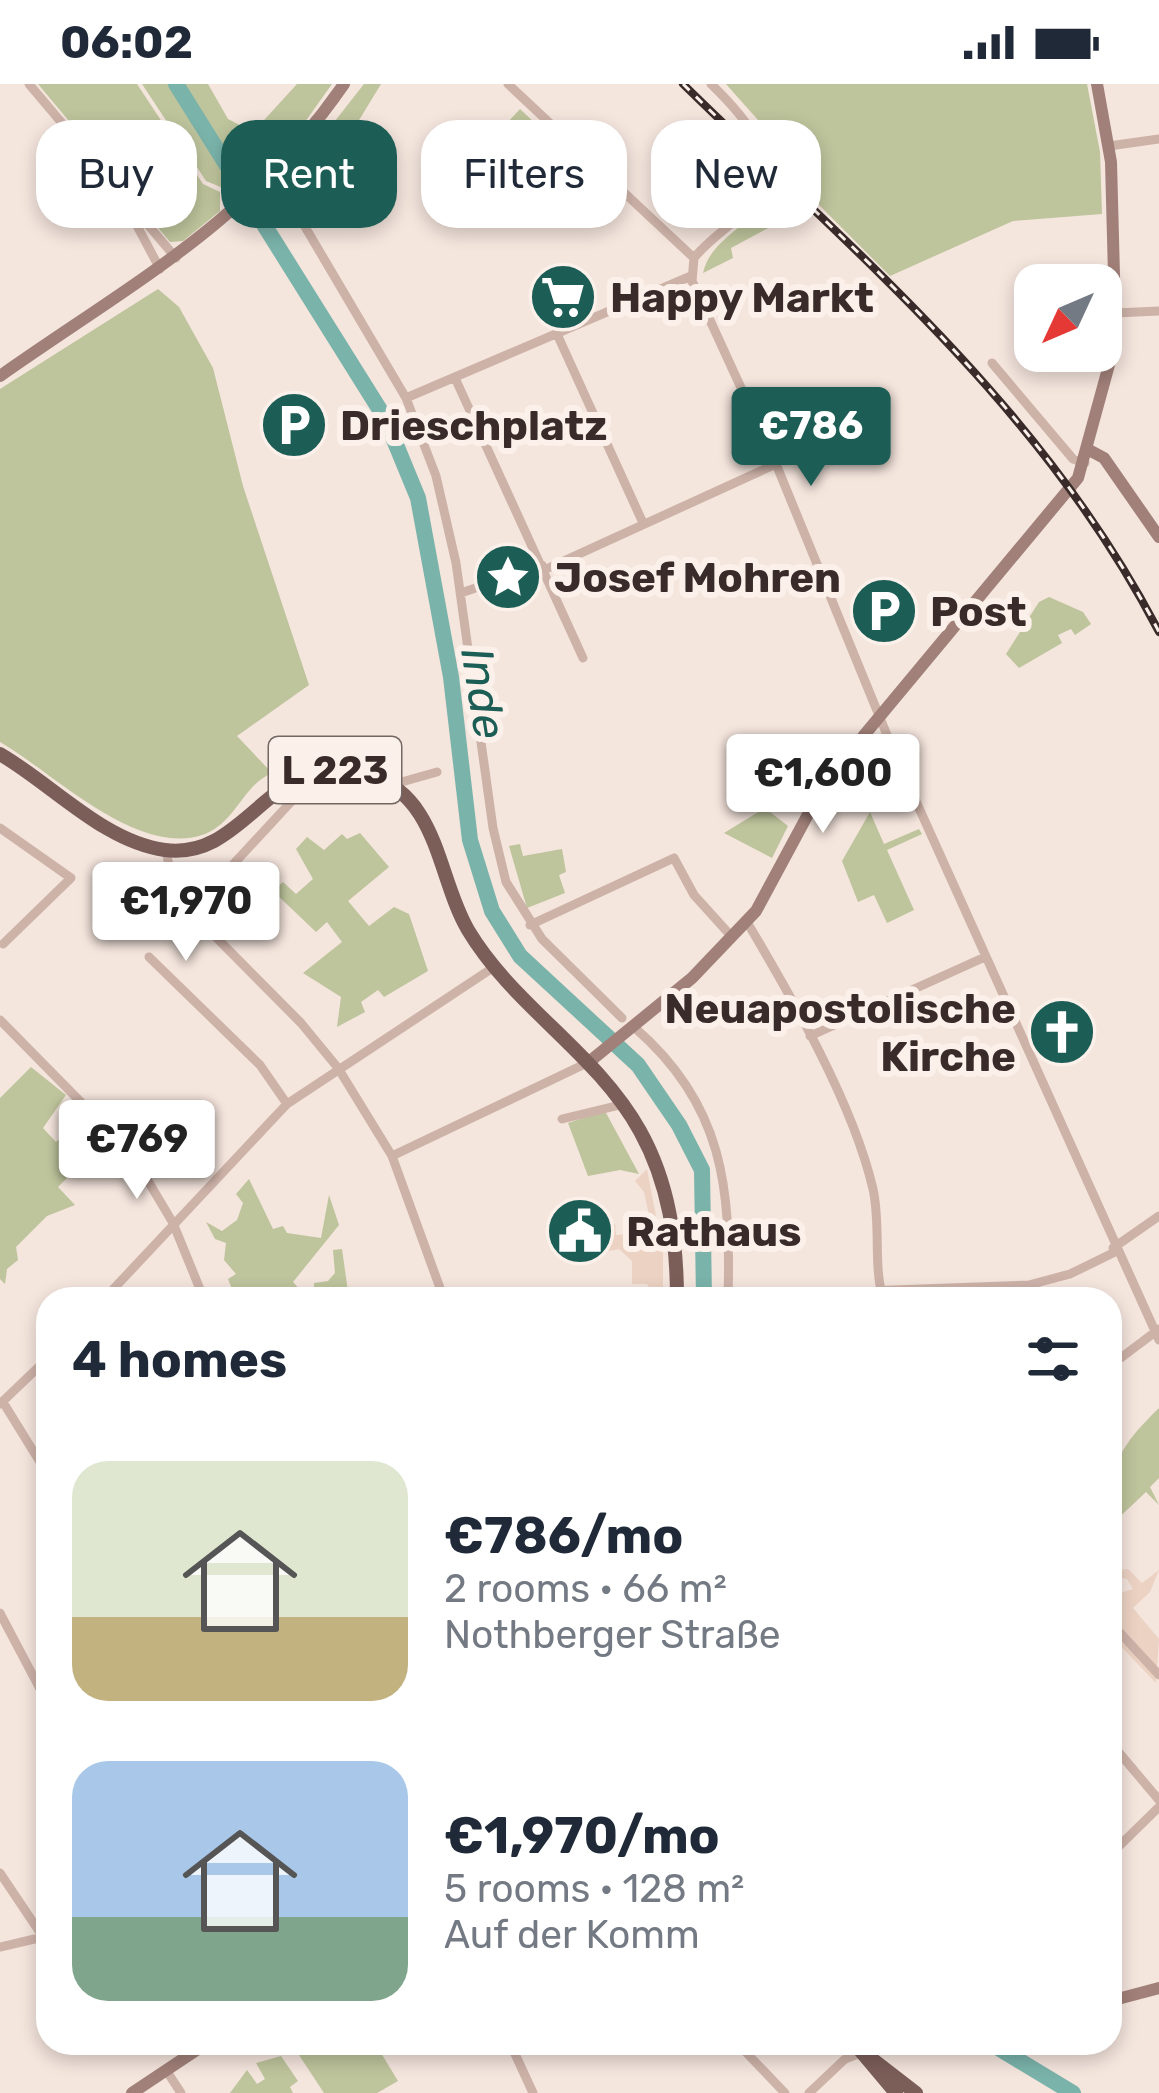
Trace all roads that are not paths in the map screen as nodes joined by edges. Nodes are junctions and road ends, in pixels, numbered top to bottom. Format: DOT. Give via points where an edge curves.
graph roads {
  1 [pos="29,84"];
  2 [pos="344,84"];
  3 [pos="508,84"];
  4 [pos="711,84"];
  5 [pos="1097,84"];
  6 [pos="59,120"];
  7 [pos="1159,139"];
  8 [pos="1109,146"];
  9 [pos="138,228"];
  10 [pos="150,228"];
  11 [pos="306,228"];
  12 [pos="176,258"];
  13 [pos="694,258"];
  14 [pos="1113,264"];
  15 [pos="160,269"];
  16 [pos="691,276"];
  17 [pos="1159,311"];
  18 [pos="1122,313"];
  19 [pos="557,334"];
  20 [pos="992,363"];
  21 [pos="1108,372"];
  22 [pos="0,376"];
  23 [pos="455,378"];
  24 [pos="406,398"];
  25 [pos="1087,456"];
  26 [pos="776,464"];
  27 [pos="643,523"];
  28 [pos="1159,537"];
  29 [pos="543,567"];
  30 [pos="461,593"];
  31 [pos="583,658"];
  32 [pos="880,716"];
  33 [pos="0,754"];
  34 [pos="437,772"];
  35 [pos="391,785"];
  36 [pos="302,790"];
  37 [pos="0,828"];
  38 [pos="166,850"];
  39 [pos="190,911"];
  40 [pos="747,922"];
  41 [pos="530,926"];
  42 [pos="732,937"];
  43 [pos="3,944"];
  44 [pos="148,957"];
  45 [pos="985,957"];
  46 [pos="494,967"];
  47 [pos="622,1018"];
  48 [pos="0,1020"];
  49 [pos="630,1031"];
  50 [pos="810,1036"];
  51 [pos="595,1058"];
  52 [pos="338,1068"];
  53 [pos="287,1104"];
  54 [pos="624,1105"];
  55 [pos="562,1119"];
  56 [pos="392,1156"];
  57 [pos="1159,1216"];
  58 [pos="173,1222"];
  59 [pos="1114,1250"];
  60 [pos="115,1287"];
  61 [pos="199,1287"];
  62 [pos="440,1287"];
  63 [pos="676,1287"];
  64 [pos="728,1287"];
  65 [pos="881,1287"];
  66 [pos="996,1287"];
  67 [pos="1157,1334"];
  68 [pos="1122,1358"];
  69 [pos="36,1370"];
  70 [pos="2,1403"];
  71 [pos="36,1452"];
  72 [pos="0,1612"];
  73 [pos="1122,1634"];
  74 [pos="1158,1672"];
  75 [pos="36,1679"];
  76 [pos="1122,1757"];
  77 [pos="1159,1803"];
  78 [pos="1122,1842"];
  79 [pos="0,1873"];
  80 [pos="36,1924"];
  81 [pos="36,1939"];
  82 [pos="0,1948"];
  83 [pos="1159,1988"];
  84 [pos="1122,1998"];
  85 [pos="189,2055"];
  86 [pos="516,2055"];
  87 [pos="749,2055"];
  88 [pos="849,2055"];
  89 [pos="865,2055"];
  90 [pos="868,2055"];
  91 [pos="166,2070"];
  92 [pos="132,2093"];
  93 [pos="181,2093"];
  94 [pos="533,2093"];
  95 [pos="785,2093"];
  96 [pos="809,2093"];
  97 [pos="896,2093"];
  98 [pos="916,2093"];
  1 -- 6 [label="street"];
  2 -- 12 [label="main road" via="266,183"];
  3 -- 13 [label="street"];
  4 -- 13 [label="street" via="753,128 760,155 755,199"];
  5 -- 8 [label="main road"];
  7 -- 8 [label="street"];
  8 -- 14 [label="main road"];
  9 -- 15 [label="street"];
  10 -- 12 [label="street"];
  11 -- 24 [label="street"];
  12 -- 15 [label="main road"];
  13 -- 16 [label="street"];
  15 -- 22 [label="main road"];
  16 -- 19 [label="street"];
  16 -- 26 [label="street"];
  17 -- 18 [label="street"];
  19 -- 23 [label="street"];
  19 -- 27 [label="street"];
  20 -- 25 [label="street" via="1073,459"];
  21 -- 25 [label="main road"];
  23 -- 24 [label="street"];
  23 -- 29 [label="street"];
  24 -- 30 [label="street" via="436,476"];
  25 -- 28 [label="main road" via="1104,458"];
  25 -- 32 [label="main road" via="1073,486"];
  26 -- 27 [label="street"];
  26 -- 32 [label="street"];
  27 -- 29 [label="street"];
  29 -- 30 [label="street"];
  29 -- 31 [label="street"];
  30 -- 41 [label="street" via="498,855"];
  32 -- 40 [label="main road" via="823,786"];
  32 -- 45 [label="street"];
  33 -- 38 [label="main road" via="112,829"];
  34 -- 35 [label="street"];
  35 -- 38 [label="main road, L 223" via="344,770 305,774 231,832"];
  35 -- 46 [label="main road, L 223" via="426,823 466,927"];
  36 -- 39 [label="street"];
  37 -- 43 [label="street" via="71,878"];
  38 -- 39 [label="street" via="173,888"];
  39 -- 52 [label="street"];
  40 -- 42 [label="main road"];
  40 -- 50 [label="street"];
  41 -- 42 [label="street" via="674,858"];
  41 -- 47 [label="street"];
  42 -- 49 [label="main road"];
  44 -- 53 [label="street" via="260,1065"];
  45 -- 50 [label="street"];
  45 -- 59 [label="street"];
  46 -- 51 [label="main road, L 223"];
  46 -- 52 [label="street"];
  48 -- 58 [label="street" via="132,1154"];
  49 -- 51 [label="main road"];
  49 -- 64 [label="street" via="659,1050 716,1144 728,1182"];
  50 -- 65 [label="street" via="864,1156"];
  51 -- 54 [label="main road, L 223"];
  51 -- 56 [label="street"];
  52 -- 53 [label="street"];
  52 -- 56 [label="street"];
  53 -- 58 [label="street"];
  54 -- 55 [label="street"];
  54 -- 63 [label="main road, L 223" via="661,1179"];
  56 -- 62 [label="street"];
  57 -- 59 [label="street"];
  58 -- 60 [label="street"];
  58 -- 61 [label="street"];
  59 -- 66 [label="street" via="1070,1274"];
  59 -- 67 [label="street"];
  67 -- 68 [label="street"];
  69 -- 70 [label="street"];
  70 -- 71 [label="street"];
  72 -- 75 [label="street"];
  73 -- 74 [label="street"];
  76 -- 77 [label="street"];
  77 -- 78 [label="street"];
  79 -- 80 [label="street"];
  81 -- 82 [label="street"];
  83 -- 84 [label="main road"];
  85 -- 91 [label="main road"];
  86 -- 94 [label="street"];
  87 -- 95 [label="street"];
  88 -- 96 [label="street"];
  89 -- 97 [label="main road"];
  90 -- 98 [label="main road"];
  91 -- 92 [label="main road"];
  91 -- 93 [label="street"];
}
